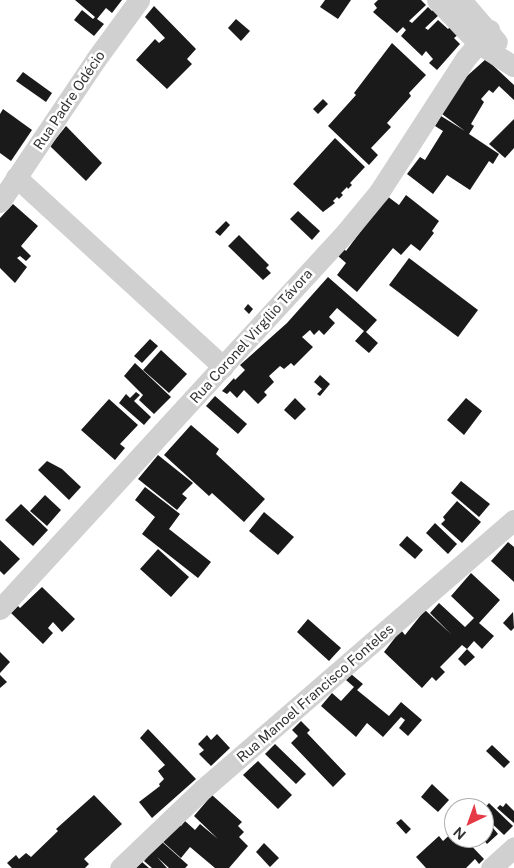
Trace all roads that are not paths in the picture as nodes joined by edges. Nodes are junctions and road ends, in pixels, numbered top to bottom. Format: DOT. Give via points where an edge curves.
graph roads {
  1 [pos="139,0"];
  2 [pos="437,0"];
  3 [pos="461,0"];
  4 [pos="483,37"];
  5 [pos="514,67"];
  6 [pos="16,177"];
  7 [pos="0,202"];
  8 [pos="223,367"];
  9 [pos="514,520"];
  10 [pos="0,609"];
  11 [pos="514,847"];
  12 [pos="120,868"];
  13 [pos="491,868"];
  1 -- 6 [label="street, Rua Padre Odécio"];
  2 -- 4 [label="street"];
  3 -- 4 [label="street"];
  4 -- 5 [label="street"];
  4 -- 8 [label="street, Rua Coronel Virgílio Távora" via="379,192"];
  6 -- 7 [label="street, Rua Padre Odécio"];
  6 -- 8 [label="street"];
  8 -- 10 [label="street, Rua Coronel Virgílio Távora"];
  9 -- 12 [label="street, Rua Manoel Francisco Fonteles" via="203,789"];
  11 -- 13 [label="street"];
}
